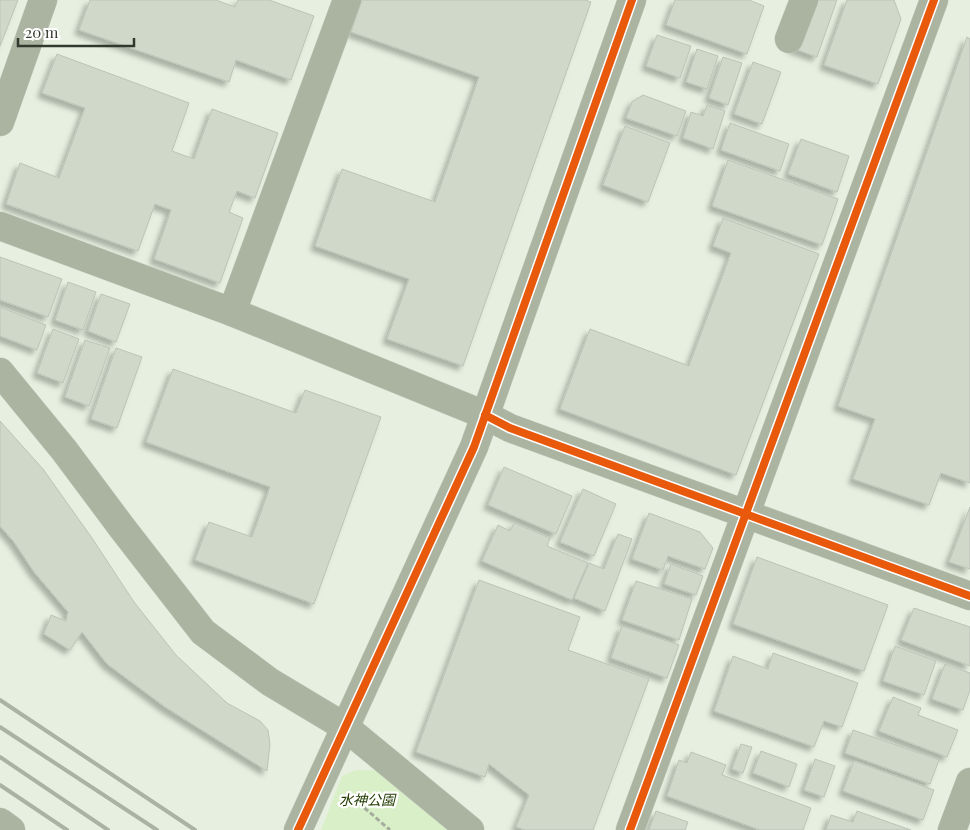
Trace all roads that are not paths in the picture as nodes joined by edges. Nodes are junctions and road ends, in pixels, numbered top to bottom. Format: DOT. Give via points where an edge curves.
graph roads {
  1 [pos="44,0"];
  2 [pos="347,0"];
  3 [pos="632,0"];
  4 [pos="804,0"];
  5 [pos="934,0"];
  6 [pos="789,39"];
  7 [pos="0,122"];
  8 [pos="0,226"];
  9 [pos="232,312"];
  10 [pos="0,372"];
  11 [pos="485,415"];
  12 [pos="746,514"];
  13 [pos="970,596"];
  14 [pos="345,727"];
  15 [pos="970,782"];
  16 [pos="0,822"];
  17 [pos="11,830"];
  18 [pos="298,830"];
  19 [pos="470,830"];
  20 [pos="630,830"];
  21 [pos="952,830"];
  1 -- 7 [label="street"];
  2 -- 9 [label="street"];
  3 -- 11 [label="street"];
  4 -- 6 [label="street"];
  5 -- 12 [label="street"];
  8 -- 9 [label="street"];
  9 -- 11 [label="street"];
  10 -- 14 [label="street" via="203,632 270,682"];
  11 -- 12 [label="street" via="510,428"];
  11 -- 14 [label="street" via="470,456"];
  12 -- 13 [label="street"];
  12 -- 20 [label="street"];
  14 -- 18 [label="street"];
  14 -- 19 [label="street"];
  15 -- 21 [label="street"];
  16 -- 17 [label="street"];
}
